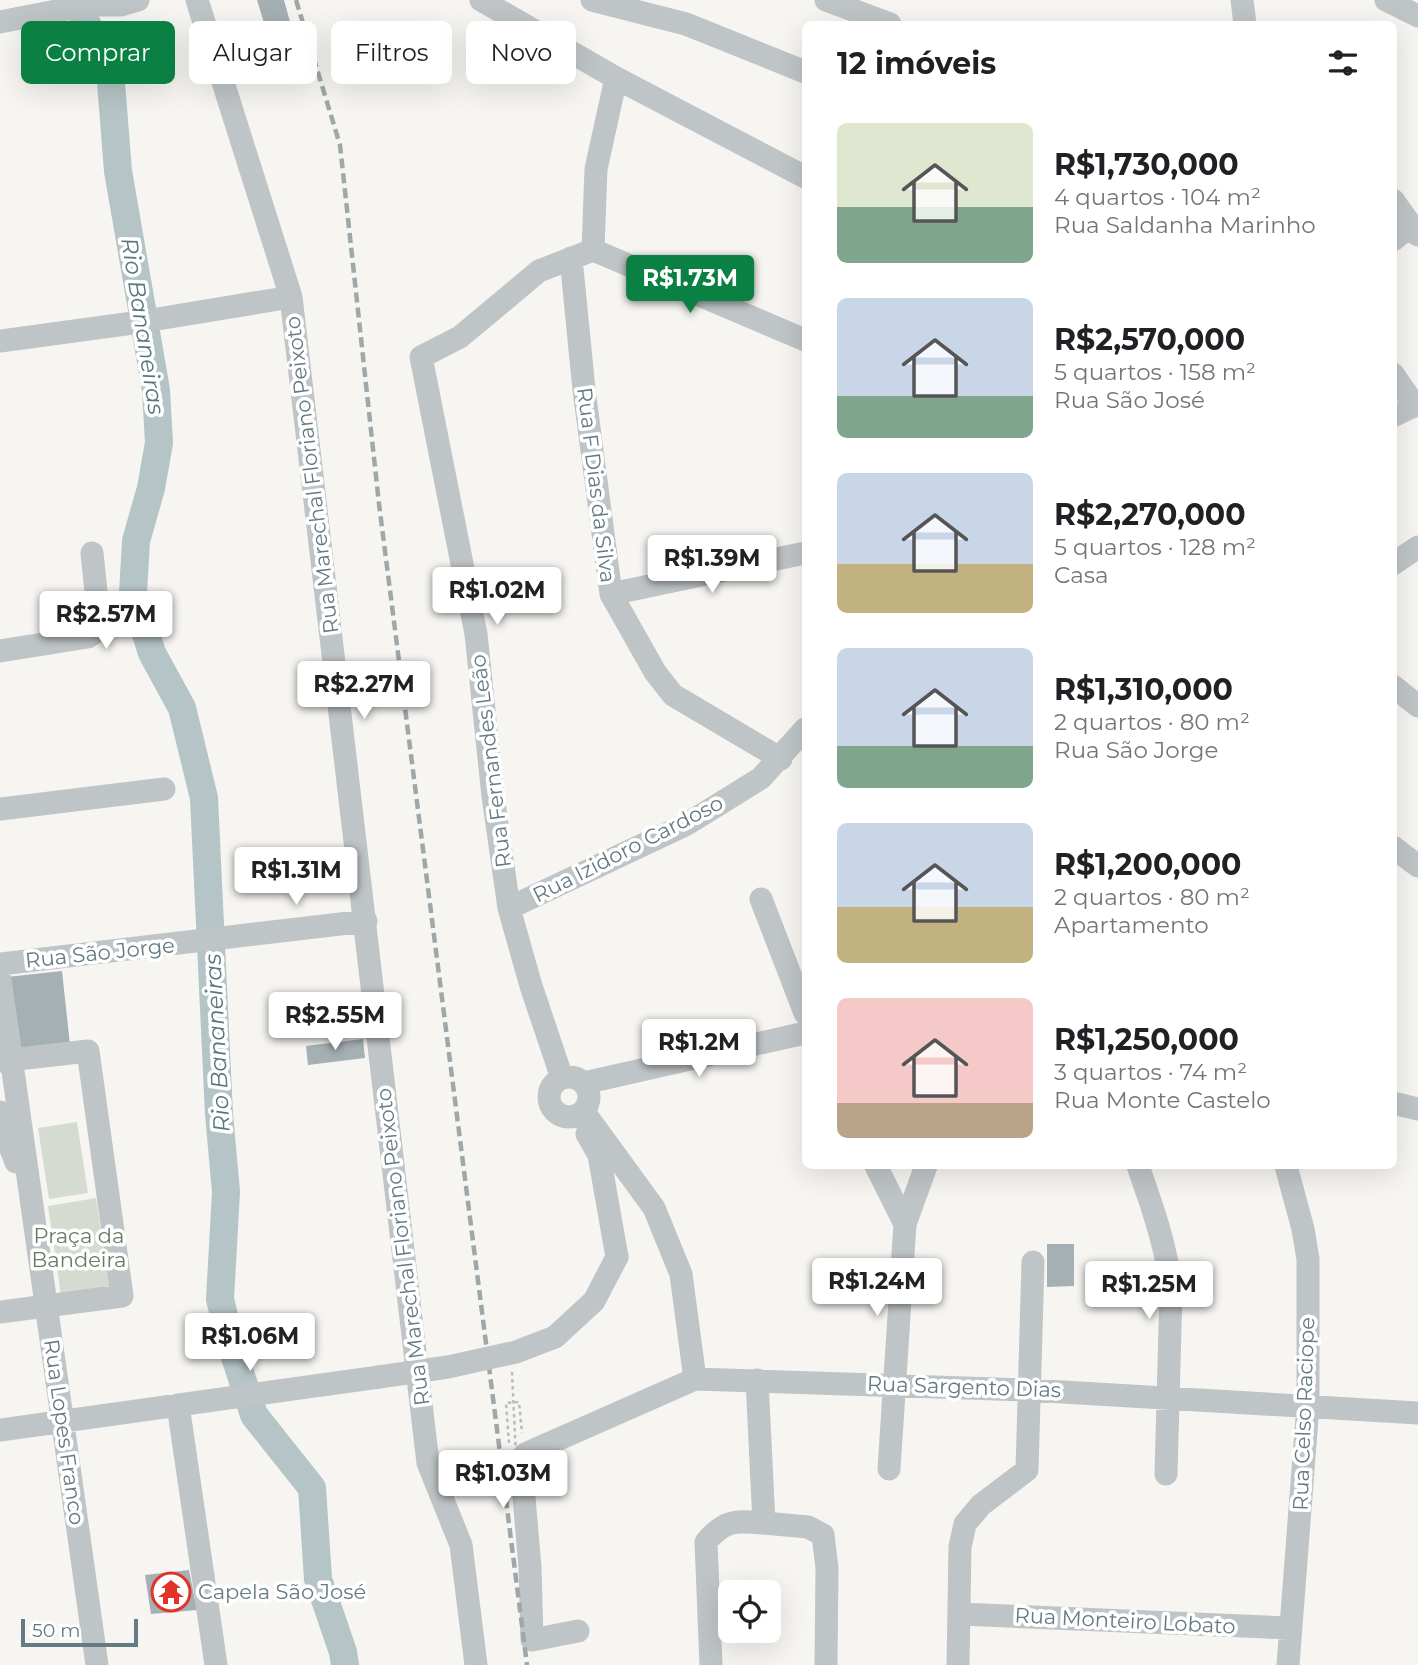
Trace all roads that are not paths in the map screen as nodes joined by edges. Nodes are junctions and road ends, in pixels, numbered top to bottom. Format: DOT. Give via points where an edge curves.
graph roads {
  1 [pos="138,0"];
  2 [pos="197,0"];
  3 [pos="481,0"];
  4 [pos="592,0"];
  5 [pos="826,0"];
  6 [pos="1242,0"];
  7 [pos="1386,0"];
  8 [pos="1418,16"];
  9 [pos="882,21"];
  10 [pos="1245,21"];
  11 [pos="0,22"];
  12 [pos="802,71"];
  13 [pos="616,78"];
  14 [pos="802,175"];
  15 [pos="1397,205"];
  16 [pos="1415,230"];
  17 [pos="1397,238"];
  18 [pos="593,250"];
  19 [pos="571,258"];
  20 [pos="291,297"];
  21 [pos="802,339"];
  22 [pos="0,341"];
  23 [pos="1397,379"];
  24 [pos="1417,405"];
  25 [pos="1397,414"];
  26 [pos="1418,547"];
  27 [pos="92,553"];
  28 [pos="802,553"];
  29 [pos="1397,561"];
  30 [pos="611,594"];
  31 [pos="0,651"];
  32 [pos="1397,690"];
  33 [pos="1418,706"];
  34 [pos="802,733"];
  35 [pos="780,759"];
  36 [pos="164,789"];
  37 [pos="0,809"];
  38 [pos="1397,850"];
  39 [pos="1418,866"];
  40 [pos="761,899"];
  41 [pos="509,908"];
  42 [pos="366,921"];
  43 [pos="0,964"];
  44 [pos="0,978"];
  45 [pos="802,1005"];
  46 [pos="802,1034"];
  47 [pos="6,1060"];
  48 [pos="562,1078"];
  49 [pos="584,1083"];
  50 [pos="1397,1103"];
  51 [pos="1418,1109"];
  52 [pos="0,1112"];
  53 [pos="581,1114"];
  54 [pos="878,1169"];
  55 [pos="925,1169"];
  56 [pos="1139,1169"];
  57 [pos="1287,1169"];
  58 [pos="30,1199"];
  59 [pos="905,1224"];
  60 [pos="1032,1262"];
  61 [pos="46,1305"];
  62 [pos="0,1312"];
  63 [pos="695,1379"];
  64 [pos="757,1380"];
  65 [pos="895,1384"];
  66 [pos="1029,1390"];
  67 [pos="1169,1397"];
  68 [pos="178,1405"];
  69 [pos="1308,1405"];
  70 [pos="1418,1413"];
  71 [pos="61,1422"];
  72 [pos="0,1430"];
  73 [pos="889,1469"];
  74 [pos="1166,1474"];
  75 [pos="764,1523"];
  76 [pos="960,1614"];
  77 [pos="1289,1628"];
  78 [pos="578,1631"];
  79 [pos="97,1665"];
  80 [pos="216,1665"];
  81 [pos="477,1665"];
  82 [pos="711,1665"];
  83 [pos="826,1665"];
  84 [pos="958,1665"];
  85 [pos="1288,1665"];
  1 -- 11 [label="street"];
  2 -- 20 [label="street, Rua Marechal Floriano Peixoto"];
  3 -- 13 [label="street"];
  4 -- 12 [label="street" via="686,24"];
  5 -- 9 [label="street"];
  6 -- 10 [label="street"];
  7 -- 8 [label="street"];
  13 -- 14 [label="street"];
  13 -- 18 [label="street" via="596,169"];
  15 -- 16 [label="street"];
  16 -- 17 [label="street"];
  18 -- 19 [label="street"];
  18 -- 21 [label="street"];
  19 -- 30 [label="street, Rua F Dias da Silva"];
  19 -- 41 [label="street, Rua Fernandes Leão" via="539,271 460,337 421,357 476,634"];
  20 -- 22 [label="street"];
  20 -- 42 [label="street, Rua Marechal Floriano Peixoto"];
  23 -- 24 [label="street"];
  24 -- 25 [label="street"];
  26 -- 29 [label="street"];
  27 -- 31 [label="street" via="97,631 88,637"];
  28 -- 30 [label="street"];
  30 -- 35 [label="street, Rua F Dias da Silva" via="673,695"];
  32 -- 33 [label="street"];
  34 -- 35 [label="street, Rua Izidoro Cardoso"];
  35 -- 41 [label="street, Rua Izidoro Cardoso" via="761,778 687,824"];
  36 -- 37 [label="street"];
  38 -- 39 [label="street"];
  40 -- 45 [label="street"];
  41 -- 48 [label="street, Rua Fernandes Leão"];
  42 -- 43 [label="street, Rua São Jorge"];
  42 -- 81 [label="street, Rua Marechal Floriano Peixoto" via="428,1463 461,1545"];
  44 -- 47 [label="street"];
  46 -- 49 [label="street"];
  47 -- 58 [label="street"];
  47 -- 61 [label="street" via="88,1051 122,1296"];
  48 -- 49 [label="street" via="578,1078"];
  48 -- 53 [label="street" via="550,1089 550,1105 561,1116"];
  49 -- 53 [label="street" via="590,1097"];
  50 -- 51 [label="street"];
  52 -- 58 [label="street"];
  53 -- 63 [label="street" via="654,1208 681,1274"];
  53 -- 68 [label="street, bridge" via="599,1155 617,1258 594,1301 555,1337 516,1352 449,1367"];
  54 -- 59 [label="street"];
  55 -- 59 [label="street"];
  56 -- 67 [label="street" via="1169,1266"];
  57 -- 69 [label="street, Rua Celso Raciope" via="1308,1259"];
  58 -- 61 [label="street, Rua Lopes Franco"];
  59 -- 65 [label="street"];
  60 -- 66 [label="street"];
  61 -- 62 [label="street"];
  61 -- 71 [label="street, Rua Lopes Franco"];
  63 -- 64 [label="street, Rua Sargento Dias"];
  63 -- 78 [label="street, Rua Sargento Dias" via="515,1452 523,1486 532,1640"];
  64 -- 65 [label="street, Rua Sargento Dias"];
  64 -- 75 [label="street"];
  65 -- 66 [label="street, Rua Sargento Dias"];
  65 -- 73 [label="street"];
  66 -- 67 [label="street, Rua Sargento Dias"];
  66 -- 76 [label="street" via="1027,1470 965,1524 960,1547"];
  67 -- 69 [label="street, Rua Sargento Dias"];
  67 -- 74 [label="street"];
  68 -- 71 [label="street"];
  68 -- 80 [label="street"];
  69 -- 70 [label="street, Rua Sargento Dias"];
  69 -- 77 [label="street, Rua Celso Raciope"];
  71 -- 72 [label="street"];
  71 -- 79 [label="street, Rua Lopes Franco"];
  75 -- 82 [label="street" via="740,1521 718,1528 706,1542"];
  75 -- 83 [label="street" via="808,1527 823,1535"];
  76 -- 77 [label="street, Rua Monteiro Lobato"];
  76 -- 84 [label="street"];
  77 -- 85 [label="street, Rua Celso Raciope"];
}
